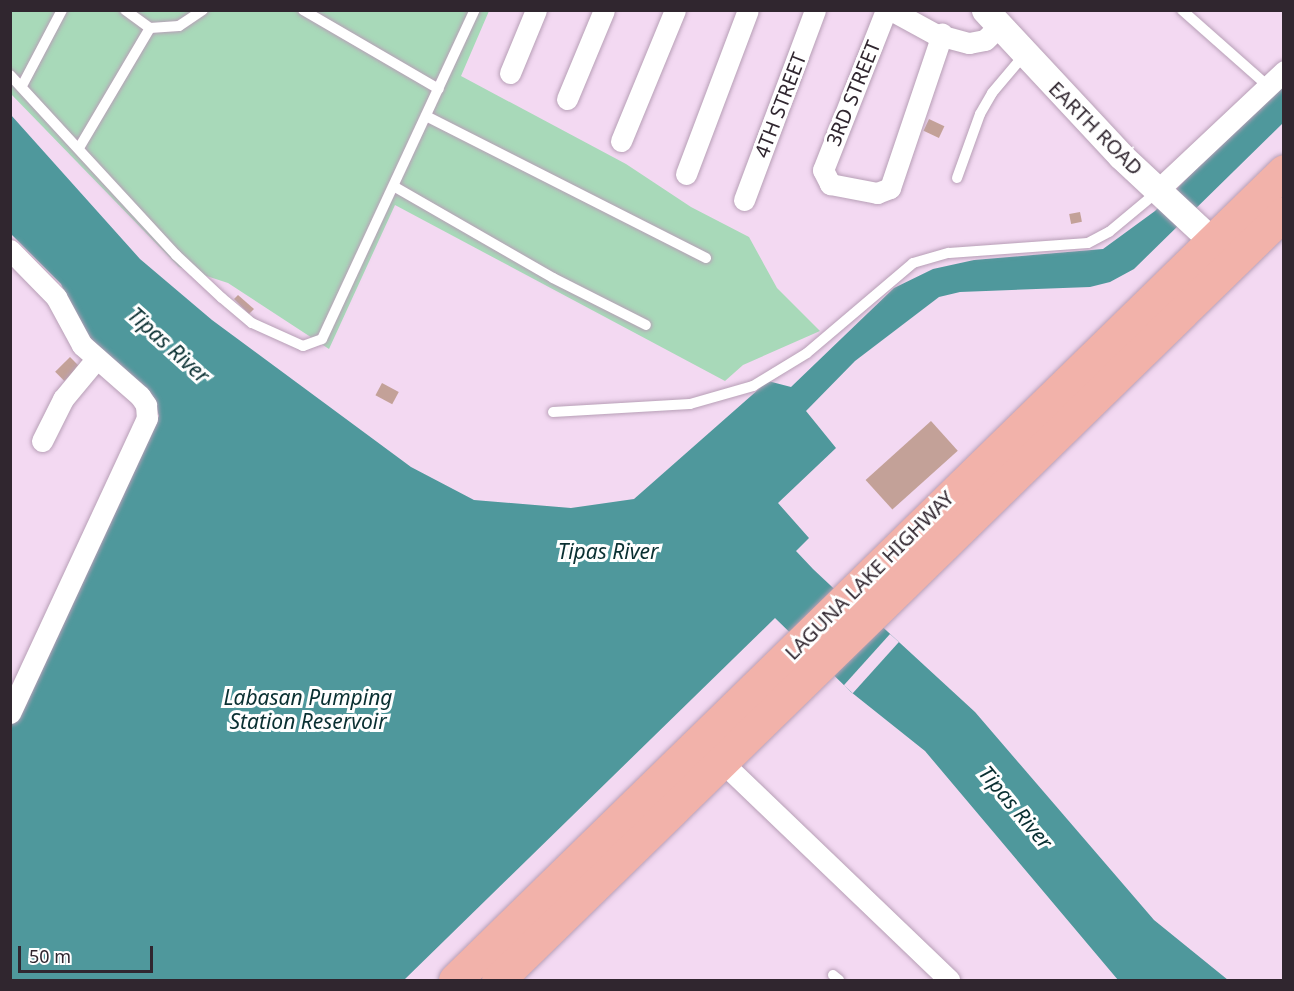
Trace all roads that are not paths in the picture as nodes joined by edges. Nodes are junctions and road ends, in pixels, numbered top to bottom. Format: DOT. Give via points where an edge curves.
graph roads {
  1 [pos="62,10"];
  2 [pos="125,10"];
  3 [pos="203,10"];
  4 [pos="303,10"];
  5 [pos="475,10"];
  6 [pos="536,10"];
  7 [pos="604,10"];
  8 [pos="675,10"];
  9 [pos="748,10"];
  10 [pos="816,10"];
  11 [pos="886,10"];
  12 [pos="891,10"];
  13 [pos="906,10"];
  14 [pos="1182,10"];
  15 [pos="991,19"];
  16 [pos="150,28"];
  17 [pos="942,34"];
  18 [pos="1025,54"];
  19 [pos="1284,71"];
  20 [pos="510,73"];
  21 [pos="10,75"];
  22 [pos="22,84"];
  23 [pos="1268,86"];
  24 [pos="439,88"];
  25 [pos="567,99"];
  26 [pos="426,116"];
  27 [pos="621,141"];
  28 [pos="79,148"];
  29 [pos="1284,171"];
  30 [pos="686,174"];
  31 [pos="957,178"];
  32 [pos="395,187"];
  33 [pos="1163,193"];
  34 [pos="744,200"];
  35 [pos="1284,213"];
  36 [pos="1201,230"];
  37 [pos="10,250"];
  38 [pos="706,258"];
  39 [pos="646,325"];
  40 [pos="97,358"];
  41 [pos="553,412"];
  42 [pos="42,441"];
  43 [pos="806,659"];
  44 [pos="10,713"];
  45 [pos="722,762"];
  46 [pos="455,981"];
  47 [pos="498,981"];
  48 [pos="949,981"];
  1 -- 22 [label="lane"];
  2 -- 16 [label="lane"];
  3 -- 16 [label="lane" via="179,26"];
  4 -- 24 [label="lane"];
  5 -- 24 [label="lane"];
  6 -- 20 [label="street"];
  7 -- 25 [label="street"];
  8 -- 27 [label="street"];
  9 -- 30 [label="street"];
  10 -- 34 [label="street, 4TH STREET"];
  11 -- 17 [label="street, 3RD STREET" via="823,176 830,184 877,194 890,188"];
  12 -- 17 [label="street"];
  13 -- 17 [label="street"];
  14 -- 23 [label="lane"];
  15 -- 17 [label="street" via="976,43"];
  15 -- 18 [label="street, EARTH ROAD"];
  16 -- 28 [label="lane"];
  18 -- 31 [label="lane" via="980,114"];
  18 -- 33 [label="street, EARTH ROAD" via="1121,156"];
  19 -- 23 [label="street"];
  21 -- 22 [label="lane"];
  22 -- 28 [label="lane"];
  23 -- 33 [label="street"];
  24 -- 26 [label="lane"];
  26 -- 32 [label="lane"];
  26 -- 38 [label="lane"];
  28 -- 32 [label="lane" via="176,255 222,298 252,322 303,346 321,339"];
  29 -- 36 [label="main road, LAGUNA LAKE HIGHWAY"];
  32 -- 39 [label="lane" via="554,278"];
  33 -- 36 [label="street, EARTH ROAD"];
  33 -- 41 [label="lane" via="1088,243 950,253 912,263 807,353 753,386 690,404"];
  35 -- 43 [label="main road, LAGUNA LAKE HIGHWAY" via="872,616"];
  36 -- 43 [label="main road, LAGUNA LAKE HIGHWAY" via="847,596"];
  37 -- 40 [label="street" via="56,297 77,337"];
  40 -- 42 [label="street" via="63,399"];
  40 -- 44 [label="street" via="147,405 146,424"];
  43 -- 45 [label="main road, LAGUNA LAKE HIGHWAY"];
  43 -- 46 [label="main road, LAGUNA LAKE HIGHWAY"];
  45 -- 47 [label="main road, LAGUNA LAKE HIGHWAY"];
  45 -- 48 [label="street"];
}
